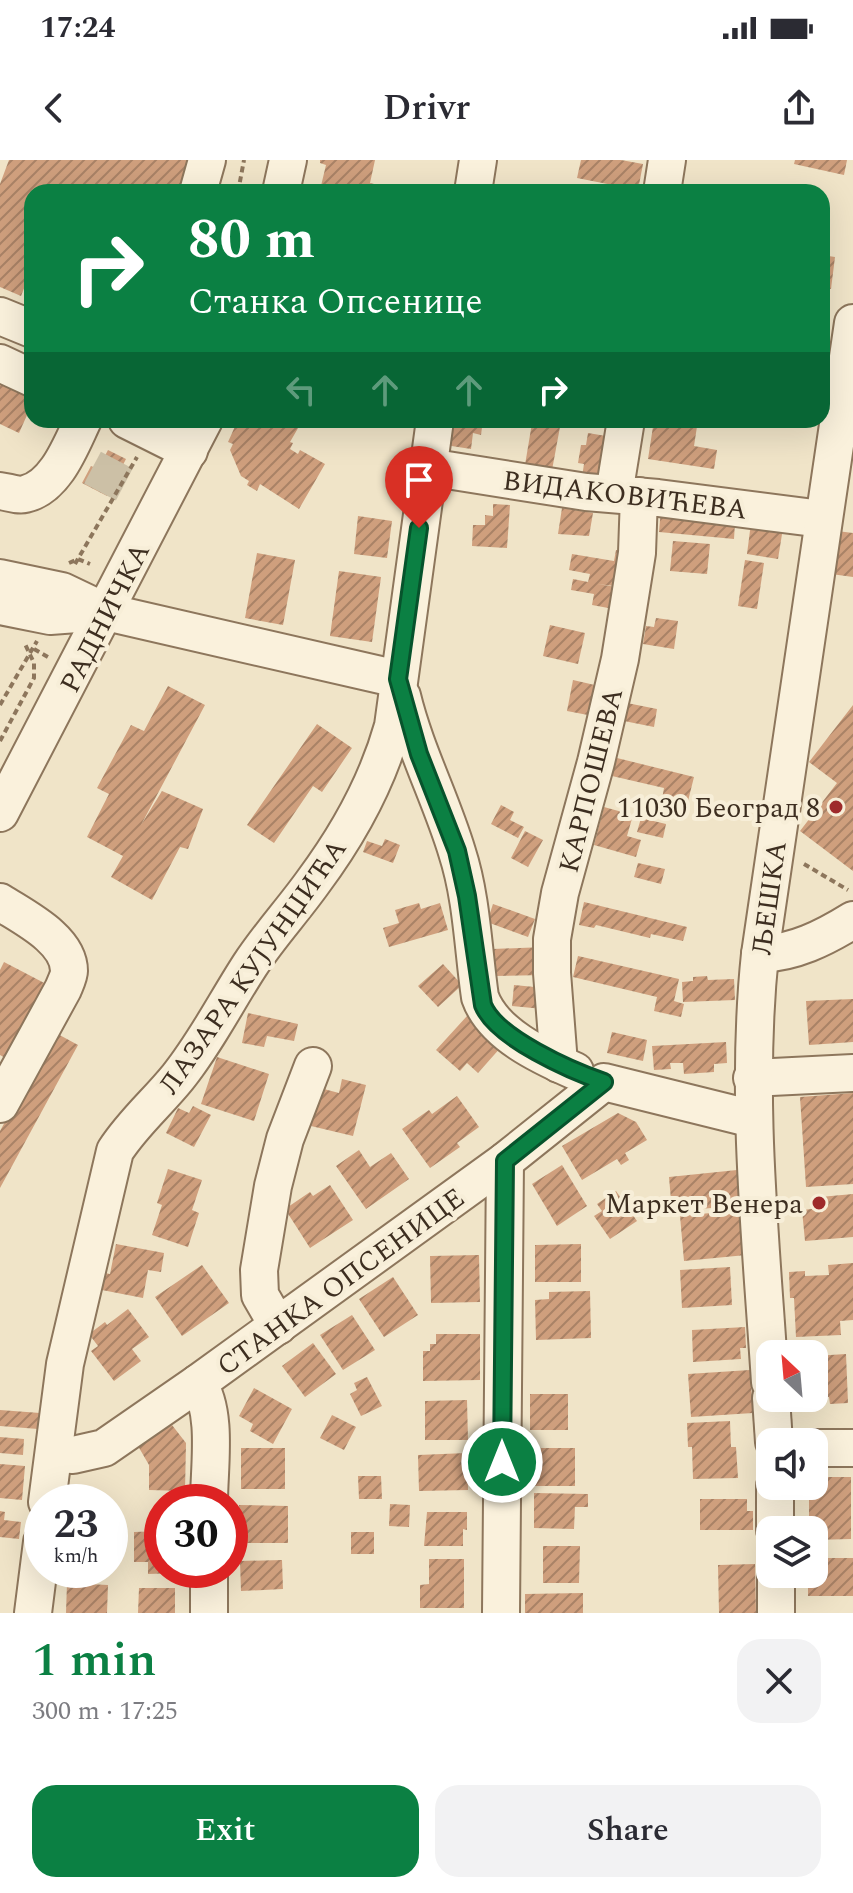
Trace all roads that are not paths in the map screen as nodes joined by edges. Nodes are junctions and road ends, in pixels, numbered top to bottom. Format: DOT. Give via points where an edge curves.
graph roads {
  1 [pos="207,160"];
  2 [pos="288,160"];
  3 [pos="478,160"];
  4 [pos="667,160"];
  5 [pos="200,184"];
  6 [pos="283,184"];
  7 [pos="474,184"];
  8 [pos="663,184"];
  9 [pos="0,316"];
  10 [pos="853,323"];
  11 [pos="24,326"];
  12 [pos="0,363"];
  13 [pos="24,374"];
  14 [pos="79,428"];
  15 [pos="151,428"];
  16 [pos="434,428"];
  17 [pos="626,428"];
  18 [pos="197,436"];
  19 [pos="428,467"];
  20 [pos="0,491"];
  21 [pos="626,495"];
  22 [pos="822,519"];
  23 [pos="0,578"];
  24 [pos="0,606"];
  25 [pos="106,612"];
  26 [pos="398,679"];
  27 [pos="0,813"];
  28 [pos="0,902"];
  29 [pos="852,906"];
  30 [pos="760,954"];
  31 [pos="559,1064"];
  32 [pos="313,1066"];
  33 [pos="853,1073"];
  34 [pos="752,1078"];
  35 [pos="604,1082"];
  36 [pos="0,1104"];
  37 [pos="753,1119"];
  38 [pos="505,1161"];
  39 [pos="278,1326"];
  40 [pos="767,1340"];
  41 [pos="198,1383"];
  42 [pos="828,1448"];
  43 [pos="853,1448"];
  44 [pos="54,1454"];
  45 [pos="50,1484"];
  46 [pos="209,1484"];
  47 [pos="36,1588"];
  48 [pos="209,1588"];
  49 [pos="776,1588"];
  50 [pos="33,1613"];
  51 [pos="209,1613"];
  52 [pos="501,1613"];
  53 [pos="776,1613"];
  1 -- 5 [label="street"];
  2 -- 6 [label="street"];
  3 -- 7 [label="street"];
  4 -- 8 [label="street"];
  9 -- 11 [label="street"];
  10 -- 22 [label="street, ЉЕШКА"];
  12 -- 13 [label="street"];
  14 -- 20 [label="street" via="47,481 23,495"];
  15 -- 18 [label="street"];
  16 -- 19 [label="street, ЛАЗАРА КУЈУНЏИЋА"];
  17 -- 21 [label="street, КАРПОШЕВА"];
  18 -- 25 [label="street, РАДНИЧКА"];
  19 -- 21 [label="street, ВИДАКОВИЋЕВА"];
  19 -- 26 [label="street, ЛАЗАРА КУЈУНЏИЋА"];
  21 -- 22 [label="street, ВИДАКОВИЋЕВА"];
  21 -- 31 [label="street, КАРПОШЕВА" via="637,553 620,659 552,939"];
  22 -- 30 [label="street, ЉЕШКА"];
  23 -- 25 [label="street" via="62,591"];
  24 -- 25 [label="street" via="50,616"];
  25 -- 26 [label="street"];
  25 -- 27 [label="street, РАДНИЧКА"];
  26 -- 31 [label="street" via="419,754 457,851 485,1011 505,1031"];
  26 -- 44 [label="street, ЛАЗАРА КУЈУНЏИЋА" via="388,744 360,810 251,964 201,1047 115,1151 65,1364"];
  28 -- 36 [label="street" via="48,933 69,970"];
  29 -- 30 [label="street" via="809,943"];
  30 -- 34 [label="street, ЉЕШКА"];
  31 -- 35 [label="street"];
  32 -- 39 [label="street" via="279,1162 259,1270 260,1295"];
  33 -- 34 [label="street"];
  34 -- 37 [label="street, ЉЕШКА"];
  35 -- 37 [label="street"];
  35 -- 38 [label="street, СТАНКА ОПСЕНИЦЕ"];
  37 -- 40 [label="street, ЉЕШКА"];
  38 -- 39 [label="street, СТАНКА ОПСЕНИЦЕ"];
  38 -- 52 [label="street"];
  39 -- 41 [label="street, СТАНКА ОПСЕНИЦЕ"];
  41 -- 44 [label="street, СТАНКА ОПСЕНИЦЕ" via="104,1448"];
  41 -- 46 [label="street" via="210,1411"];
  42 -- 43 [label="street"];
  44 -- 45 [label="street, ЛАЗАРА КУЈУНЏИЋА"];
  47 -- 50 [label="street"];
  48 -- 51 [label="street"];
  49 -- 53 [label="street"];
}
